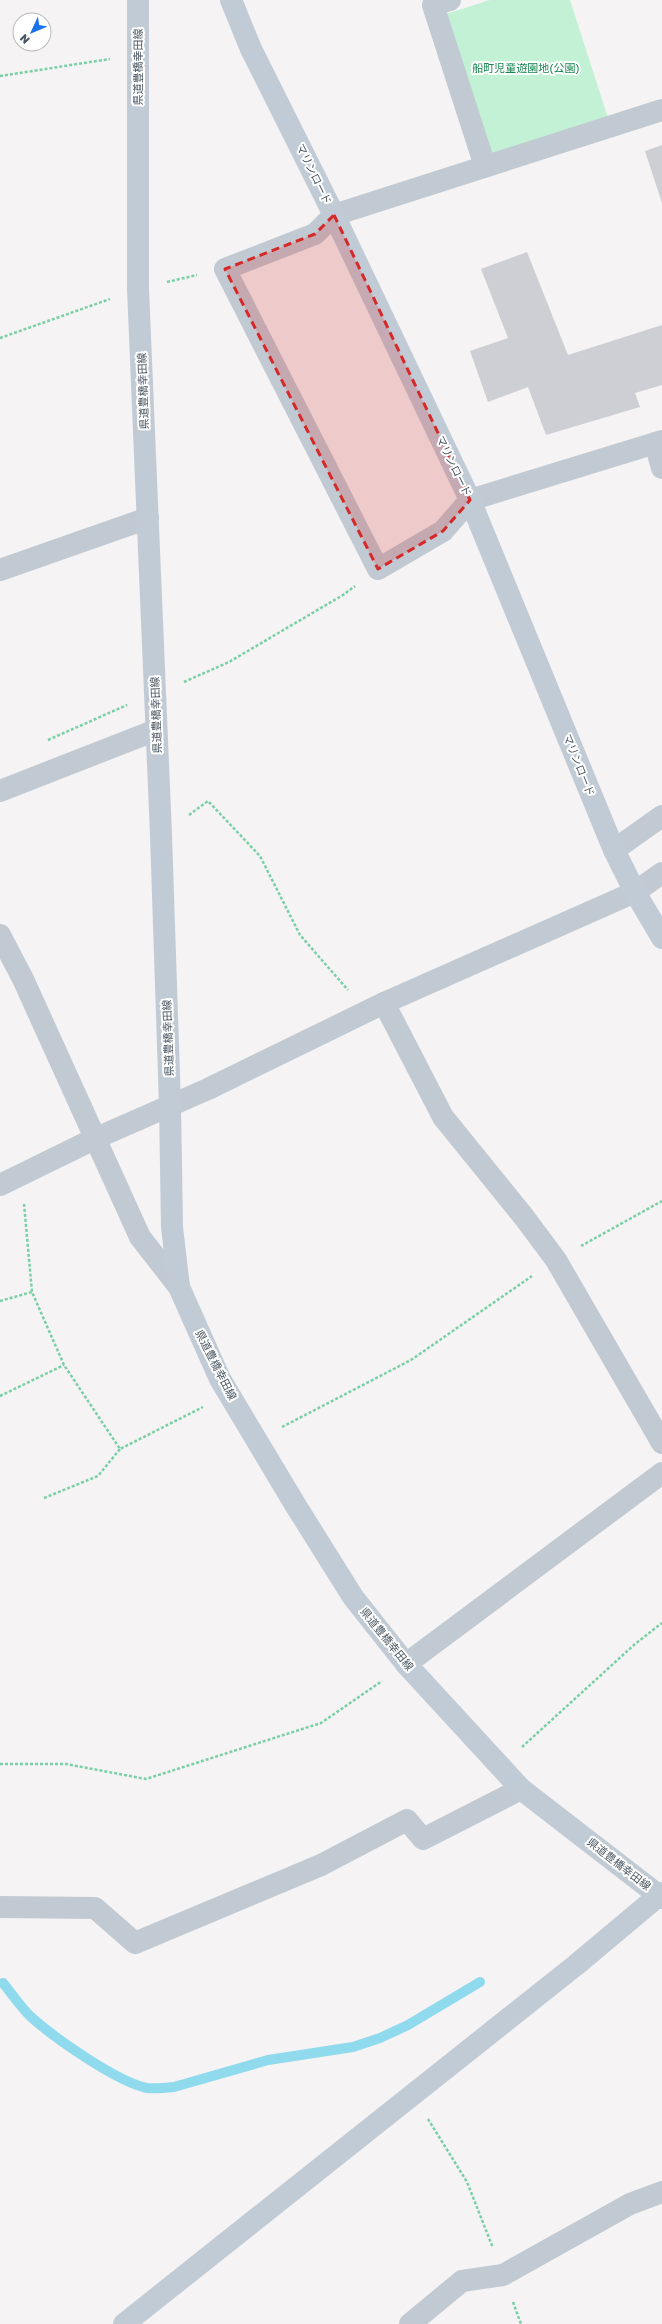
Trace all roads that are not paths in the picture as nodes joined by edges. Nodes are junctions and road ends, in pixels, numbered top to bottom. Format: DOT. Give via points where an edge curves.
graph roads {
  1 [pos="138,0"];
  2 [pos="231,0"];
  3 [pos="450,0"];
  4 [pos="662,110"];
  5 [pos="485,166"];
  6 [pos="334,215"];
  7 [pos="658,442"];
  8 [pos="662,468"];
  9 [pos="470,500"];
  10 [pos="148,518"];
  11 [pos="0,570"];
  12 [pos="156,730"];
  13 [pos="0,791"];
  14 [pos="662,816"];
  15 [pos="614,850"];
  16 [pos="662,873"];
  17 [pos="635,892"];
  18 [pos="0,935"];
  19 [pos="662,938"];
  20 [pos="376,1007"];
  21 [pos="170,1105"];
  22 [pos="94,1139"];
  23 [pos="0,1185"];
  24 [pos="179,1288"];
  25 [pos="662,1443"];
  26 [pos="662,1473"];
  27 [pos="406,1664"];
  28 [pos="521,1789"];
  29 [pos="661,1896"];
  30 [pos="0,1907"];
  31 [pos="662,2192"];
  32 [pos="124,2324"];
  33 [pos="410,2324"];
  1 -- 10 [label="main road, 県道豊橋幸田線" via="138,289"];
  2 -- 6 [label="main road, マリンロード" via="251,49"];
  3 -- 5 [label="street" via="433,5"];
  4 -- 5 [label="street"];
  5 -- 6 [label="street"];
  6 -- 9 [label="main road, マリンロード"];
  6 -- 9 [label="street" via="315,234 225,269 378,569 443,531"];
  7 -- 8 [label="street"];
  7 -- 9 [label="street"];
  9 -- 15 [label="main road, マリンロード"];
  10 -- 11 [label="street"];
  10 -- 12 [label="main road, 県道豊橋幸田線"];
  12 -- 13 [label="street"];
  12 -- 21 [label="main road, 県道豊橋幸田線"];
  14 -- 15 [label="street"];
  15 -- 17 [label="main road, マリンロード"];
  16 -- 17 [label="street"];
  17 -- 19 [label="main road, マリンロード"];
  17 -- 20 [label="street"];
  18 -- 22 [label="street" via="23,980"];
  20 -- 21 [label="street"];
  20 -- 25 [label="street" via="443,1117 556,1260"];
  21 -- 22 [label="street"];
  21 -- 24 [label="main road, 県道豊橋幸田線" via="172,1227"];
  22 -- 23 [label="street"];
  22 -- 24 [label="street" via="140,1237"];
  24 -- 27 [label="main road, 県道豊橋幸田線" via="229,1394 296,1506 353,1597"];
  26 -- 27 [label="street"];
  27 -- 28 [label="main road, 県道豊橋幸田線"];
  28 -- 29 [label="main road, 県道豊橋幸田線"];
  28 -- 30 [label="street" via="423,1839 408,1820 322,1865 135,1943 96,1908"];
  29 -- 32 [label="main road"];
  31 -- 33 [label="street" via="630,2204 503,2275 462,2281"];
}
